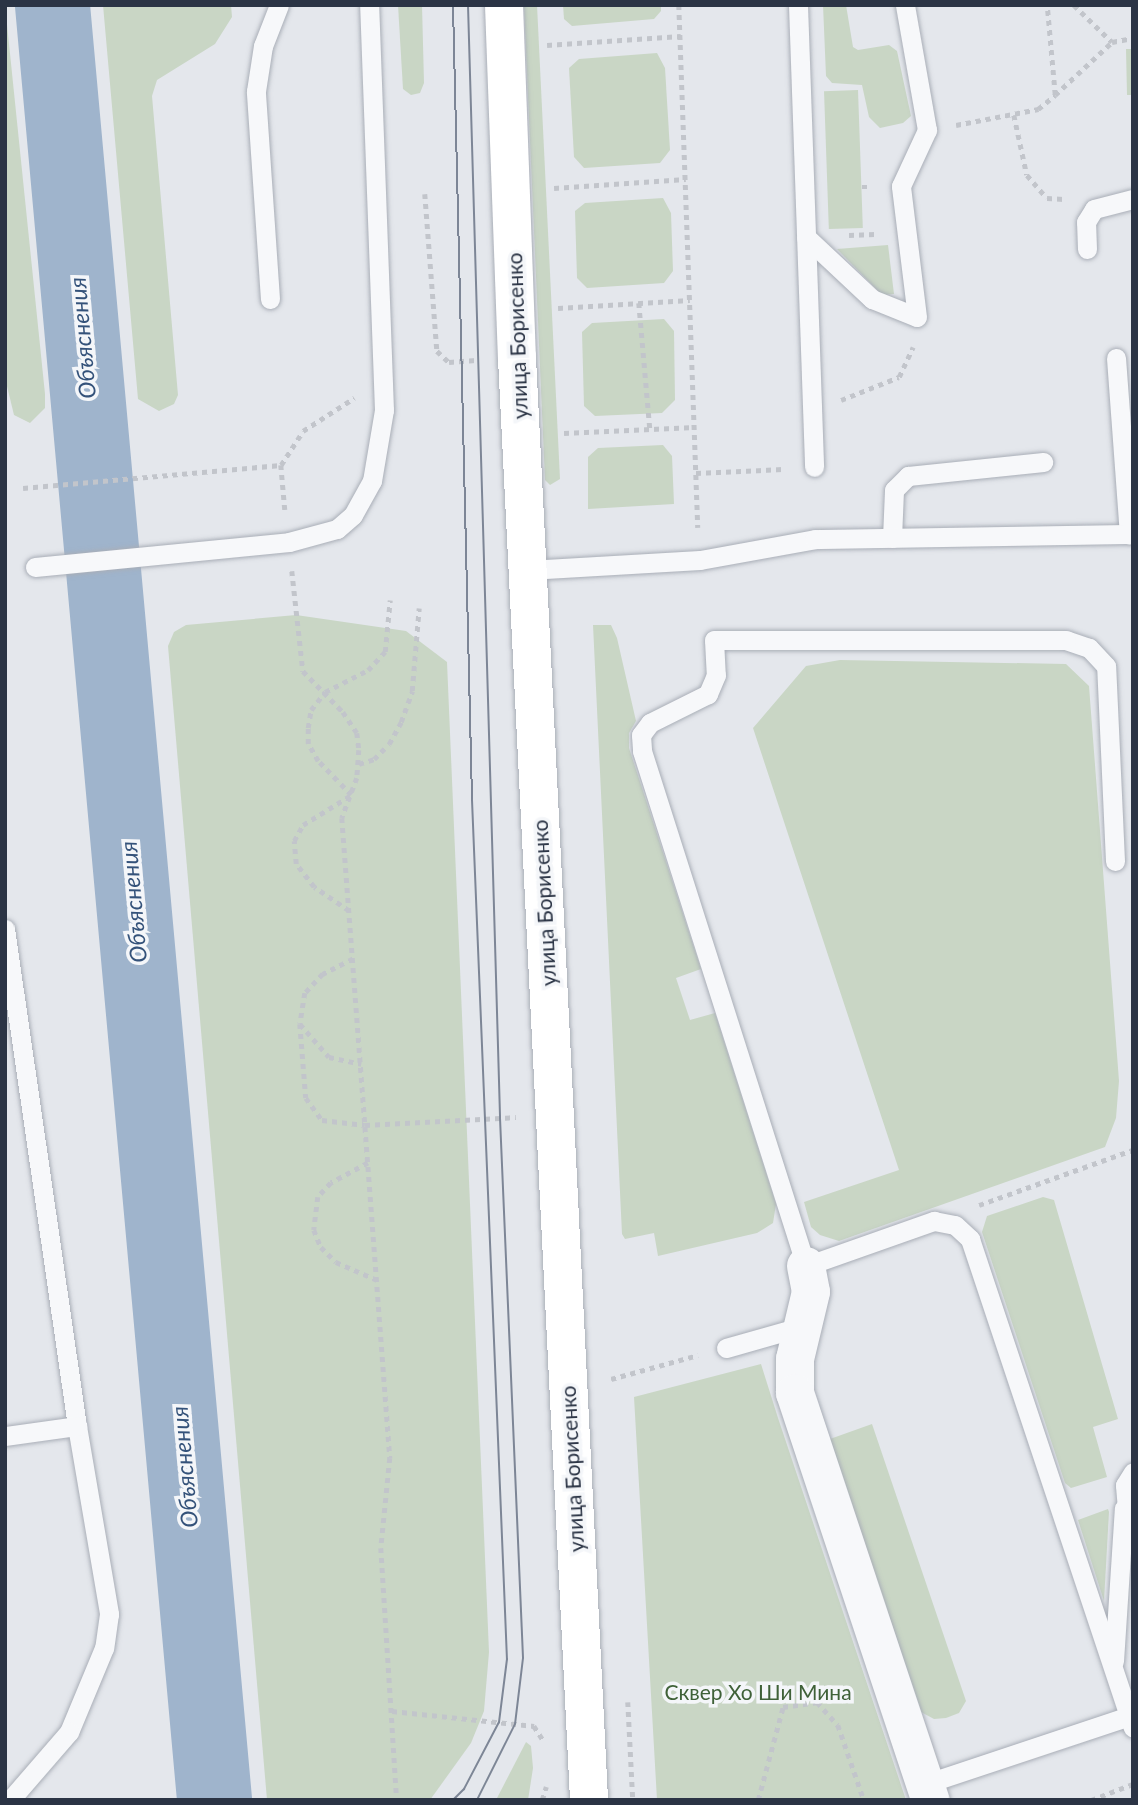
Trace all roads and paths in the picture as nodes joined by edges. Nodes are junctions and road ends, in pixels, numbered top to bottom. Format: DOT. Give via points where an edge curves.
graph roads {
  1 [pos="279,5"];
  2 [pos="369,5"];
  3 [pos="504,5"];
  4 [pos="680,5"];
  5 [pos="798,5"];
  6 [pos="905,5"];
  7 [pos="1047,5"];
  8 [pos="1074,5"];
  9 [pos="681,36"];
  10 [pos="1133,38"];
  11 [pos="1112,42"];
  12 [pos="547,45"];
  13 [pos="1055,95"];
  14 [pos="1014,115"];
  15 [pos="927,130"];
  16 [pos="686,179"];
  17 [pos="554,188"];
  18 [pos="425,194"];
  19 [pos="1133,199"];
  20 [pos="1094,209"];
  21 [pos="907,233"];
  22 [pos="806,237"];
  23 [pos="1087,249"];
  24 [pos="270,299"];
  25 [pos="690,300"];
  26 [pos="639,303"];
  27 [pos="558,308"];
  28 [pos="914,342"];
  29 [pos="517,358"];
  30 [pos="1116,358"];
  31 [pos="384,379"];
  32 [pos="812,402"];
  33 [pos="695,427"];
  34 [pos="650,429"];
  35 [pos="564,433"];
  36 [pos="1043,462"];
  37 [pos="814,467"];
  38 [pos="786,468"];
  39 [pos="696,472"];
  40 [pos="23,488"];
  41 [pos="1131,535"];
  42 [pos="892,538"];
  43 [pos="700,560"];
  44 [pos="34,568"];
  45 [pos="527,570"];
  46 [pos="390,600"];
  47 [pos="419,608"];
  48 [pos="300,632"];
  49 [pos="325,692"];
  50 [pos="359,764"];
  51 [pos="351,795"];
  52 [pos="1115,861"];
  53 [pos="350,912"];
  54 [pos="5,929"];
  55 [pos="353,959"];
  56 [pos="300,1024"];
  57 [pos="361,1063"];
  58 [pos="554,1115"];
  59 [pos="365,1125"];
  60 [pos="1133,1150"];
  61 [pos="368,1163"];
  62 [pos="934,1221"];
  63 [pos="806,1266"];
  64 [pos="377,1280"];
  65 [pos="804,1326"];
  66 [pos="726,1348"];
  67 [pos="678,1361"];
  68 [pos="611,1380"];
  69 [pos="77,1426"];
  70 [pos="5,1436"];
  71 [pos="1133,1472"];
  72 [pos="1124,1508"];
  73 [pos="1133,1533"];
  74 [pos="1113,1670"];
  75 [pos="391,1711"];
  76 [pos="1131,1722"];
  77 [pos="544,1750"];
  78 [pos="546,1774"];
  79 [pos="1133,1784"];
  80 [pos="927,1792"];
  81 [pos="10,1800"];
  82 [pos="397,1800"];
  83 [pos="542,1800"];
  84 [pos="589,1800"];
  85 [pos="758,1800"];
  86 [pos="864,1800"];
  87 [pos="1091,1800"];
  1 -- 24 [label="lane" via="263,46 256,91"];
  2 -- 31 [label="lane"];
  3 -- 29 [label="main road, улица Борисенко"];
  4 -- 9 [label="path"];
  5 -- 22 [label="lane"];
  6 -- 15 [label="lane"];
  7 -- 13 [label="path"];
  8 -- 11 [label="path"];
  9 -- 12 [label="path"];
  9 -- 16 [label="path"];
  10 -- 11 [label="path"];
  11 -- 13 [label="path"];
  13 -- 14 [label="path" via="1038,109"];
  14 -- 15 [label="path"];
  14 -- 20 [label="path" via="1027,174 1035,189 1047,198"];
  15 -- 21 [label="lane" via="901,186"];
  16 -- 17 [label="path"];
  16 -- 25 [label="path"];
  18 -- 29 [label="path" via="437,351 449,362"];
  19 -- 20 [label="lane"];
  20 -- 23 [label="lane" via="1086,222"];
  21 -- 22 [label="path"];
  21 -- 22 [label="lane" via="917,317 872,299"];
  22 -- 32 [label="lane"];
  25 -- 26 [label="path"];
  25 -- 33 [label="path"];
  26 -- 27 [label="path"];
  26 -- 34 [label="path"];
  28 -- 32 [label="path" via="899,377 851,399"];
  29 -- 45 [label="main road, улица Борисенко"];
  30 -- 41 [label="lane"];
  31 -- 40 [label="path" via="303,431 281,465"];
  31 -- 44 [label="lane" via="380,452 372,481 353,515 337,529 270,544"];
  32 -- 37 [label="lane"];
  33 -- 34 [label="path"];
  33 -- 39 [label="path"];
  34 -- 35 [label="path"];
  36 -- 42 [label="lane" via="908,476 894,490"];
  38 -- 39 [label="path"];
  39 -- 43 [label="path"];
  41 -- 42 [label="lane"];
  42 -- 43 [label="lane" via="815,539"];
  43 -- 45 [label="lane"];
  45 -- 58 [label="main road, улица Борисенко"];
  46 -- 49 [label="path" via="386,652 368,670"];
  47 -- 50 [label="path" via="412,691 401,722 374,759"];
  48 -- 49 [label="path" via="303,671"];
  49 -- 50 [label="path" via="357,733"];
  49 -- 51 [label="path" via="312,710 308,744"];
  50 -- 51 [label="path"];
  51 -- 53 [label="path" via="342,818"];
  51 -- 53 [label="path" via="315,814 294,841 296,864 303,876"];
  52 -- 63 [label="lane" via="1106,666 1089,648 1066,640 714,640 716,675 708,694 650,723 641,736 642,751"];
  53 -- 55 [label="path"];
  54 -- 69 [label="lane"];
  55 -- 56 [label="path" via="323,974 304,993"];
  55 -- 57 [label="path"];
  56 -- 57 [label="path" via="329,1056"];
  56 -- 59 [label="path" via="306,1098 312,1110 333,1125"];
  57 -- 59 [label="path"];
  58 -- 59 [label="path"];
  58 -- 84 [label="main road, улица Борисенко"];
  59 -- 61 [label="path"];
  60 -- 62 [label="path"];
  61 -- 64 [label="path"];
  61 -- 64 [label="path" via="331,1183 318,1197 314,1230 321,1247 336,1262"];
  62 -- 63 [label="lane"];
  62 -- 74 [label="lane" via="955,1225 970,1239"];
  63 -- 65 [label="street" via="811,1292"];
  64 -- 75 [label="path" via="390,1458 382,1548"];
  65 -- 66 [label="lane"];
  65 -- 80 [label="street" via="792,1376 795,1394"];
  67 -- 68 [label="path"];
  69 -- 70 [label="lane"];
  69 -- 81 [label="lane" via="109,1614 104,1648 69,1732"];
  71 -- 72 [label="lane" via="1125,1485"];
  72 -- 73 [label="lane"];
  72 -- 74 [label="lane"];
  74 -- 76 [label="lane"];
  75 -- 77 [label="path" via="534,1726 543,1738"];
  75 -- 82 [label="path"];
  76 -- 80 [label="lane"];
  78 -- 83 [label="path"];
  79 -- 87 [label="path"];
  85 -- 86 [label="path" via="783,1707 817,1702 838,1725"];
}
